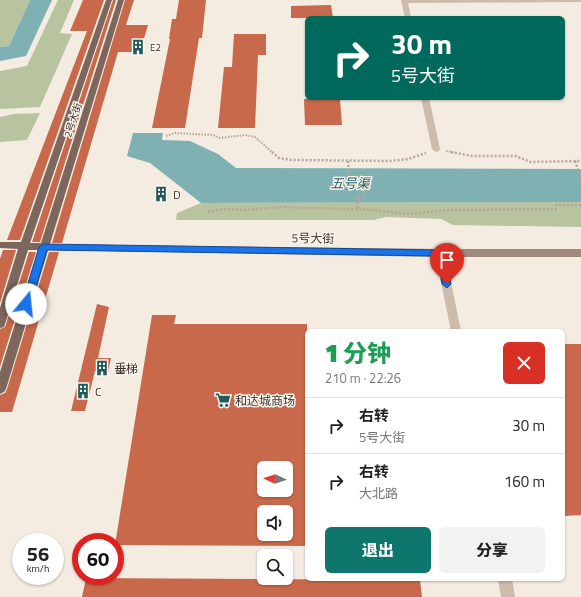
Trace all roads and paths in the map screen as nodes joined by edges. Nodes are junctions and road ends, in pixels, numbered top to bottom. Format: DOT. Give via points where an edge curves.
graph roads {
  1 [pos="109,0"];
  2 [pos="122,0"];
  3 [pos="581,0"];
  4 [pos="404,1"];
  5 [pos="408,16"];
  6 [pos="425,100"];
  7 [pos="166,136"];
  8 [pos="436,149"];
  9 [pos="348,161"];
  10 [pos="575,161"];
  11 [pos="581,161"];
  12 [pos="581,177"];
  13 [pos="581,205"];
  14 [pos="358,209"];
  15 [pos="208,212"];
  16 [pos="0,245"];
  17 [pos="24,246"];
  18 [pos="44,247"];
  19 [pos="440,253"];
  20 [pos="581,253"];
  21 [pos="0,324"];
  22 [pos="456,329"];
  23 [pos="0,389"];
  24 [pos="505,581"];
  25 [pos="508,597"];
  1 -- 17 [label="main road"];
  2 -- 18 [label="main road, 2号大街"];
  3 -- 4 [label="street"];
  4 -- 5 [label="street"];
  6 -- 8 [label="street"];
  7 -- 9 [label="path" via="175,133 213,135 220,138 244,135 255,137 279,158"];
  8 -- 9 [label="path" via="408,159"];
  8 -- 10 [label="path" via="472,156 516,156 530,162"];
  9 -- 14 [label="path" via="349,179 364,179 365,197 357,197"];
  10 -- 11 [label="path"];
  10 -- 12 [label="path"];
  13 -- 14 [label="path" via="556,205 556,209 449,210 407,214"];
  14 -- 15 [label="path" via="280,206"];
  16 -- 17 [label="main road"];
  17 -- 18 [label="main road"];
  17 -- 21 [label="main road"];
  18 -- 19 [label="main road, 5号大街"];
  18 -- 23 [label="main road, 2号大街"];
  19 -- 20 [label="main road, 5号大街"];
  19 -- 22 [label="street"];
  24 -- 25 [label="street"];
}
